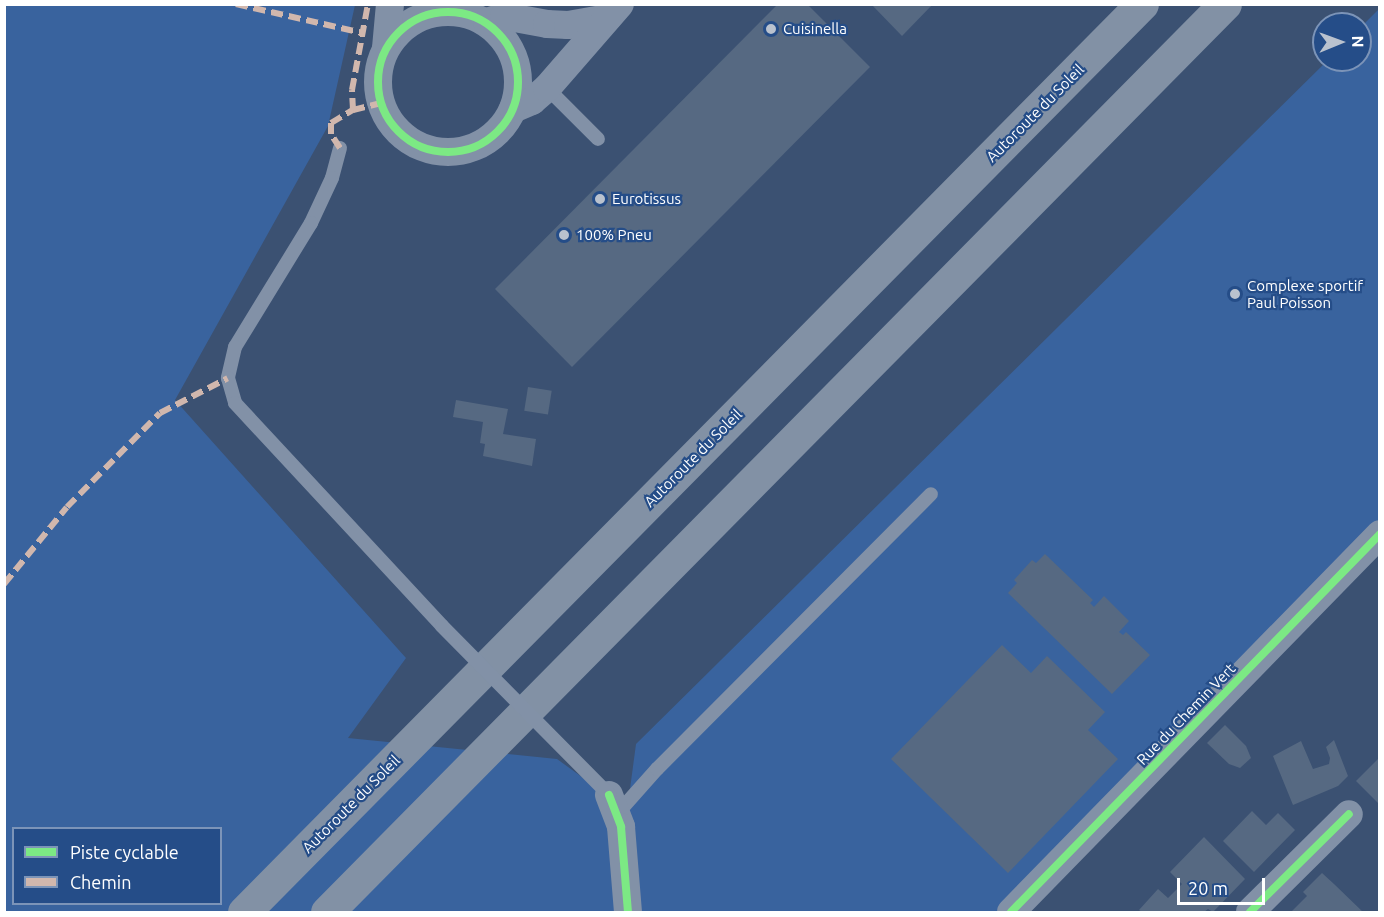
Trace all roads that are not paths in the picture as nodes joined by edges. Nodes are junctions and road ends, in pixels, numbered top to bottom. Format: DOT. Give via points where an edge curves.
graph roads {
  1 [pos="390,4"];
  2 [pos="1142,4"];
  3 [pos="1225,4"];
  4 [pos="444,8"];
  5 [pos="614,11"];
  6 [pos="487,22"];
  7 [pos="386,48"];
  8 [pos="547,88"];
  9 [pos="513,109"];
  10 [pos="598,139"];
  11 [pos="340,148"];
  12 [pos="931,494"];
  13 [pos="1380,534"];
  14 [pos="612,805"];
  15 [pos="1348,813"];
  16 [pos="244,912"];
  17 [pos="327,912"];
  18 [pos="628,912"];
  19 [pos="1011,912"];
  20 [pos="1250,912"];
  1 -- 7 [label="street"];
  2 -- 16 [label="highway, Autoroute du Soleil"];
  3 -- 17 [label="highway"];
  4 -- 6 [label="street"];
  4 -- 7 [label="street" via="411,21"];
  5 -- 6 [label="street" via="568,25 504,16"];
  5 -- 8 [label="street"];
  6 -- 9 [label="street" via="505,39 516,61 519,85"];
  7 -- 9 [label="street" via="379,75 381,103 392,125 410,142 433,151 449,152 481,145 500,130"];
  8 -- 9 [label="street" via="532,101"];
  8 -- 10 [label="lane"];
  11 -- 14 [label="lane, bridge" via="332,178 311,223 235,347 228,378 235,403"];
  12 -- 14 [label="lane" via="665,761"];
  13 -- 19 [label="street, Rue du Chemin Vert"];
  14 -- 18 [label="street" via="621,826"];
  15 -- 20 [label="street"];
}
